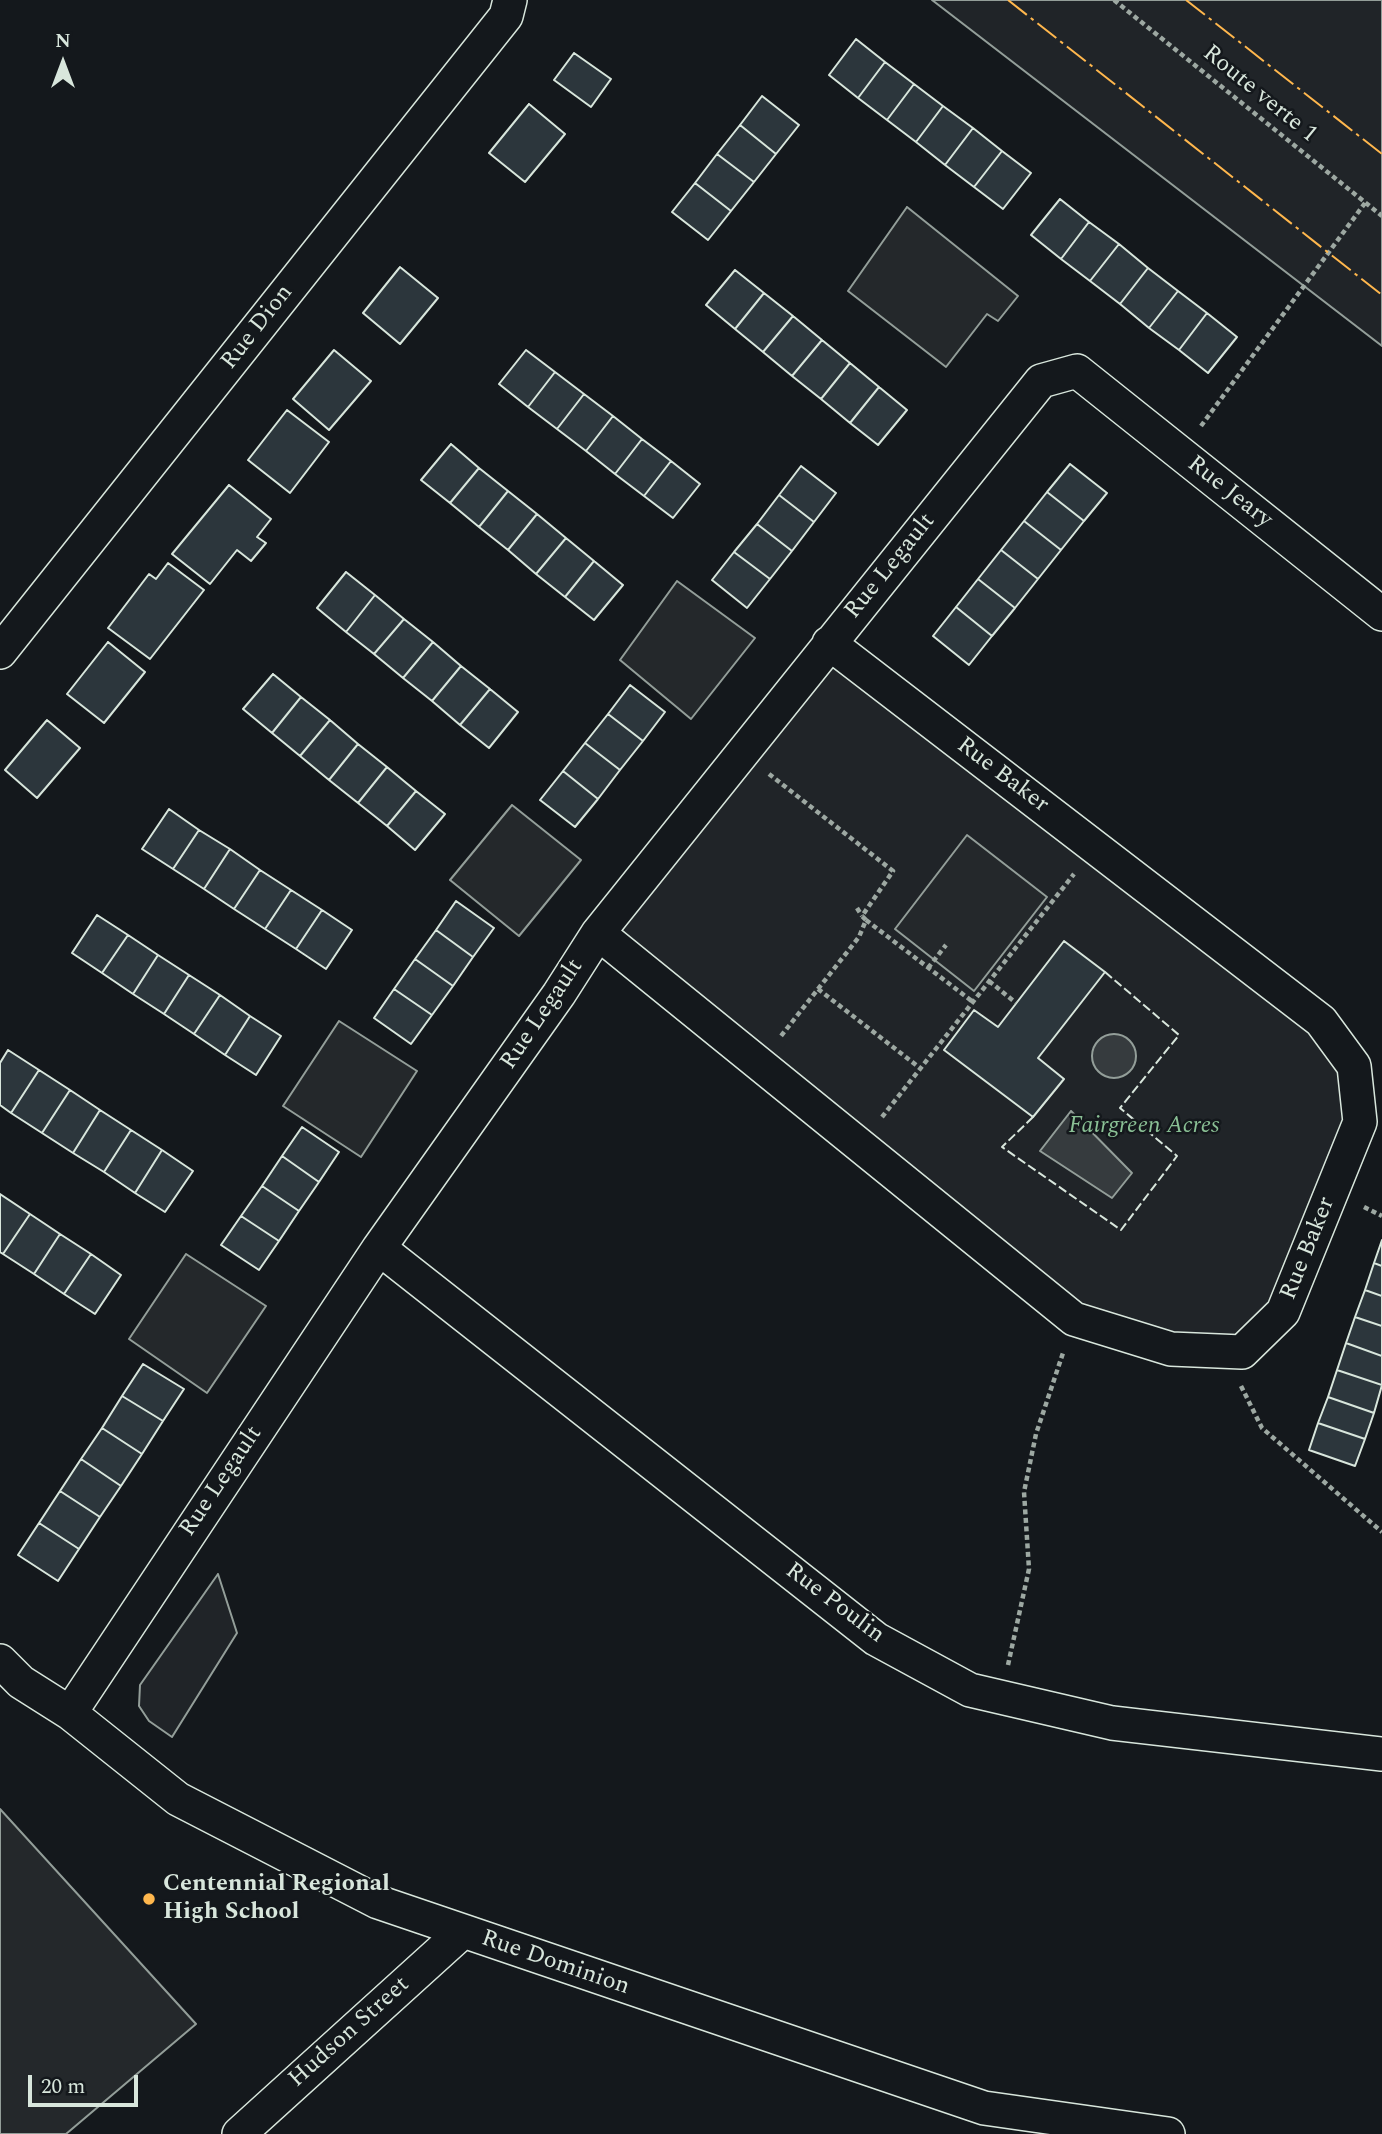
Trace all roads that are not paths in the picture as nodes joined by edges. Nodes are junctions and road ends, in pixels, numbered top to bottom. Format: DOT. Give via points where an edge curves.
graph roads {
  1 [pos="510,0"];
  2 [pos="1077,371"];
  3 [pos="1382,614"];
  4 [pos="828,643"];
  5 [pos="0,652"];
  6 [pos="598,933"];
  7 [pos="379,1248"];
  8 [pos="0,1661"];
  9 [pos="70,1713"];
  10 [pos="1382,1754"];
  11 [pos="461,1933"];
  12 [pos="239,2134"];
  13 [pos="1168,2134"];
  1 -- 5 [label="street, Rue Dion" via="506,16"];
  2 -- 3 [label="street, Rue Jeary"];
  2 -- 4 [label="street, Rue Legault" via="1041,381"];
  4 -- 6 [label="street, Rue Legault"];
  4 -- 6 [label="street, Rue Baker" via="1321,1021 1354,1066 1360,1122 1283,1312 1242,1352 1171,1349 1074,1318"];
  6 -- 7 [label="street, Rue Legault"];
  7 -- 9 [label="street, Rue Legault"];
  7 -- 10 [label="street, Rue Poulin" via="876,1639 970,1690 1112,1723"];
  8 -- 9 [label="street, Rue Dominion" via="22,1682"];
  9 -- 11 [label="street, Rue Dominion" via="178,1800 378,1902"];
  11 -- 12 [label="street, Hudson Street"];
  11 -- 13 [label="street, Rue Dominion" via="984,2108"];
}
